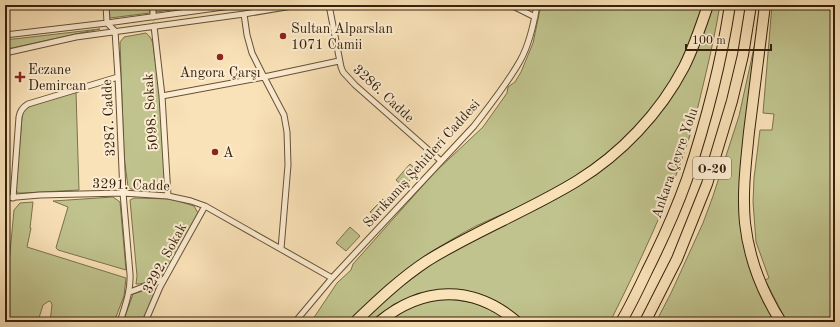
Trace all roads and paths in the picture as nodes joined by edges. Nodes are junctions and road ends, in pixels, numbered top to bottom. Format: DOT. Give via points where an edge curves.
graph roads {
  1 [pos="106,5"];
  2 [pos="153,5"];
  3 [pos="238,5"];
  4 [pos="298,5"];
  5 [pos="329,5"];
  6 [pos="511,5"];
  7 [pos="537,5"];
  8 [pos="708,5"];
  9 [pos="730,5"];
  10 [pos="751,5"];
  11 [pos="764,5"];
  12 [pos="244,14"];
  13 [pos="153,16"];
  14 [pos="535,16"];
  15 [pos="107,23"];
  16 [pos="154,26"];
  17 [pos="115,31"];
  18 [pos="5,35"];
  19 [pos="5,53"];
  20 [pos="339,61"];
  21 [pos="118,77"];
  22 [pos="264,77"];
  23 [pos="162,96"];
  24 [pos="441,161"];
  25 [pos="123,193"];
  26 [pos="168,196"];
  27 [pos="5,198"];
  28 [pos="13,198"];
  29 [pos="205,206"];
  30 [pos="281,249"];
  31 [pos="332,278"];
  32 [pos="164,279"];
  33 [pos="130,292"];
  34 [pos="120,322"];
  35 [pos="146,322"];
  36 [pos="295,322"];
  37 [pos="355,322"];
  38 [pos="379,322"];
  39 [pos="517,322"];
  40 [pos="621,322"];
  41 [pos="645,322"];
  42 [pos="781,322"];
  1 -- 15 [label="street"];
  2 -- 13 [label="street"];
  3 -- 13 [label="street"];
  4 -- 12 [label="street"];
  5 -- 20 [label="street, 3286. Cadde"];
  6 -- 14 [label="street"];
  7 -- 14 [label="street, Sarıkamış Şehitleri Caddesi"];
  8 -- 37 [label="highway" via="684,68 652,115 620,148 577,180 426,262 375,302"];
  9 -- 40 [label="highway, Ankara Çevre Yolu / O-20" via="711,96 686,180 669,224"];
  10 -- 41 [label="highway, O-20" via="732,101 707,184 677,258"];
  11 -- 42 [label="highway" via="745,173 745,222 754,265 768,300"];
  12 -- 16 [label="street"];
  12 -- 22 [label="street" via="246,35"];
  13 -- 15 [label="street"];
  14 -- 24 [label="street, Sarıkamış Şehitleri Caddesi" via="521,60 510,78 474,126"];
  15 -- 17 [label="street"];
  15 -- 18 [label="street"];
  16 -- 17 [label="street"];
  16 -- 23 [label="street, 5098. Sokak"];
  17 -- 19 [label="street"];
  17 -- 21 [label="street, 3287. Cadde"];
  20 -- 22 [label="street"];
  20 -- 24 [label="street, 3286. Cadde" via="343,72 351,81"];
  21 -- 25 [label="street, 3287. Cadde"];
  21 -- 28 [label="street" via="22,108 19,114"];
  22 -- 23 [label="street"];
  22 -- 30 [label="street" via="284,115 287,132 288,165"];
  23 -- 26 [label="street, 5098. Sokak"];
  24 -- 31 [label="street, Sarıkamış Şehitleri Caddesi"];
  25 -- 26 [label="street, 3291. Cadde"];
  25 -- 28 [label="street, 3291. Cadde"];
  25 -- 33 [label="street, 3287. Cadde"];
  26 -- 29 [label="street, 3291. Cadde"];
  27 -- 28 [label="street, 3291. Cadde"];
  29 -- 30 [label="street, 3291. Cadde"];
  29 -- 32 [label="street, 3292. Sokak"];
  30 -- 31 [label="street, 3291. Cadde"];
  31 -- 36 [label="street, Sarıkamış Şehitleri Caddesi"];
  32 -- 33 [label="street"];
  32 -- 35 [label="street, 3292. Sokak"];
  33 -- 34 [label="street, 3287. Cadde"];
  38 -- 39 [label="highway" via="406,304 441,294 477,298 494,305"];
}
